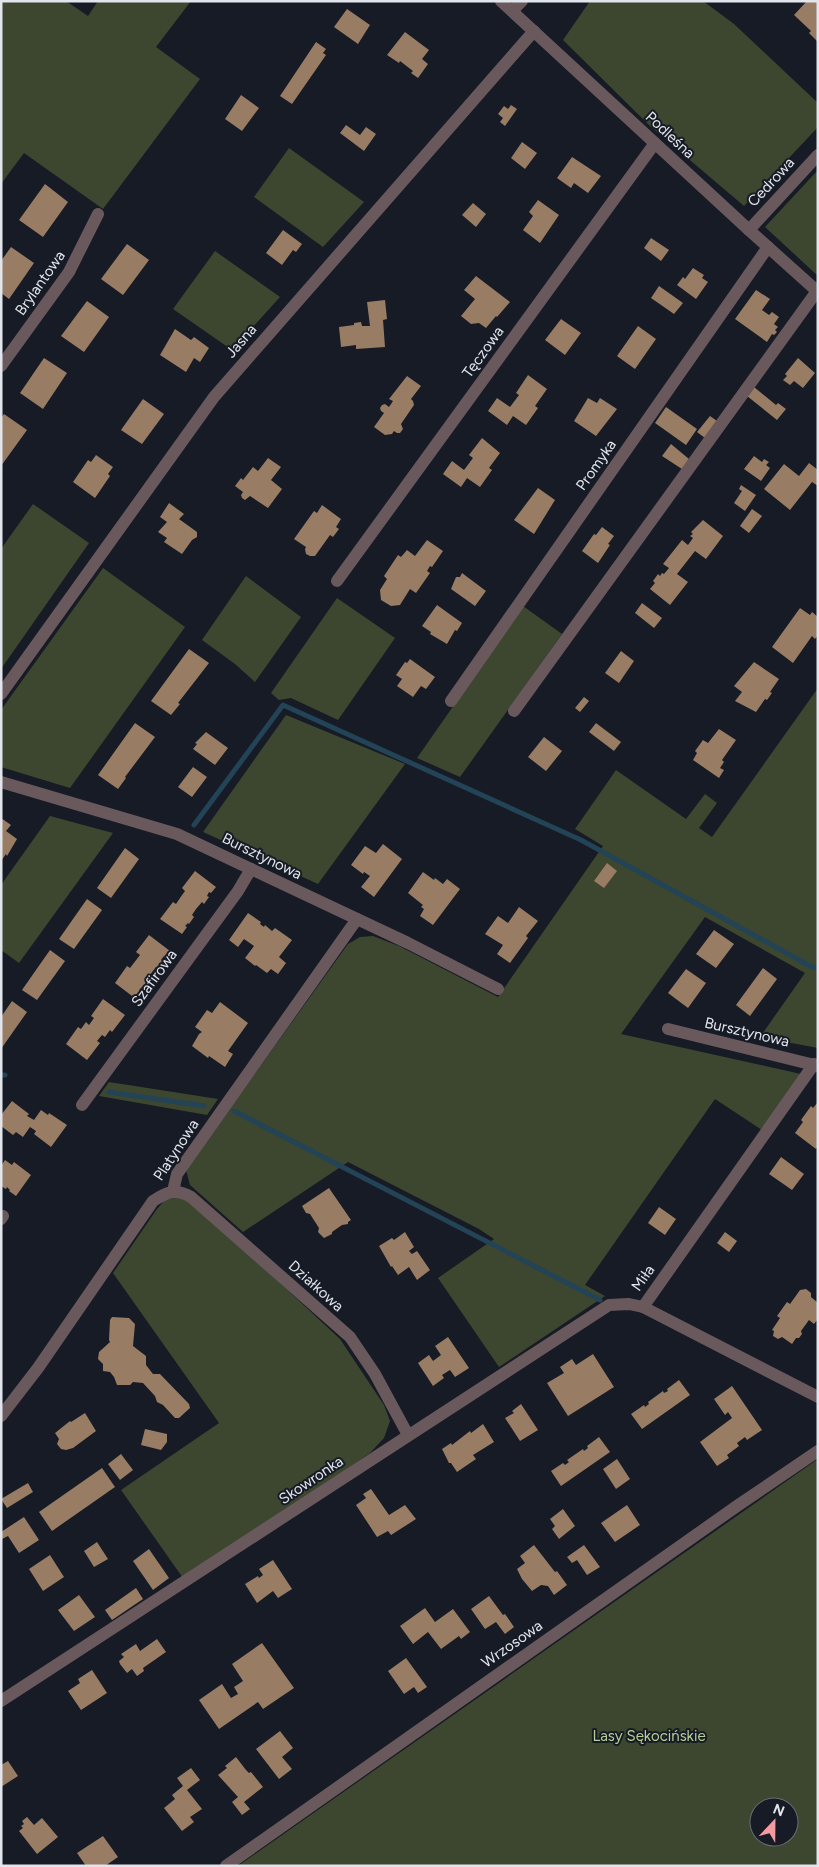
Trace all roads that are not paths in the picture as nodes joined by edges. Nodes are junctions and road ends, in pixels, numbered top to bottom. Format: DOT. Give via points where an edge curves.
graph roads {
  1 [pos="501,1"];
  2 [pos="522,1"];
  3 [pos="512,11"];
  4 [pos="534,31"];
  5 [pos="655,143"];
  6 [pos="818,155"];
  7 [pos="98,214"];
  8 [pos="749,230"];
  9 [pos="768,247"];
  10 [pos="817,291"];
  11 [pos="1,366"];
  12 [pos="337,581"];
  13 [pos="1,694"];
  14 [pos="451,701"];
  15 [pos="514,712"];
  16 [pos="1,782"];
  17 [pos="251,869"];
  18 [pos="356,919"];
  19 [pos="498,989"];
  20 [pos="668,1029"];
  21 [pos="816,1065"];
  22 [pos="82,1105"];
  23 [pos="173,1191"];
  24 [pos="643,1307"];
  25 [pos="818,1397"];
  26 [pos="1,1416"];
  27 [pos="408,1435"];
  28 [pos="818,1451"];
  29 [pos="1,1701"];
  30 [pos="226,1866"];
  1 -- 3 [label="street, Podleśna"];
  2 -- 3 [label="street"];
  3 -- 4 [label="street, Podleśna"];
  4 -- 5 [label="street, Podleśna"];
  4 -- 13 [label="street, Jasna" via="214,397"];
  5 -- 8 [label="street, Podleśna"];
  5 -- 12 [label="street, Tęczowa"];
  6 -- 8 [label="street, Cedrowa"];
  7 -- 11 [label="street, Brylantowa" via="69,272"];
  8 -- 9 [label="street, Podleśna"];
  9 -- 10 [label="street, Podleśna"];
  9 -- 14 [label="street, Promyka"];
  10 -- 15 [label="street"];
  16 -- 17 [label="street, Bursztynowa" via="163,829"];
  17 -- 18 [label="street, Bursztynowa"];
  17 -- 22 [label="street, Szafirowa"];
  18 -- 19 [label="street, Bursztynowa"];
  18 -- 23 [label="street, Platynowa" via="176,1174"];
  20 -- 21 [label="street, Bursztynowa"];
  21 -- 24 [label="street, Miła"];
  23 -- 26 [label="street, Platynowa" via="152,1202 38,1368"];
  23 -- 27 [label="street, Działkowa" via="191,1197 350,1337 375,1374"];
  24 -- 25 [label="street, Miła"];
  24 -- 27 [label="street, Skowronka" via="609,1305"];
  27 -- 29 [label="street, Skowronka"];
  28 -- 30 [label="street, Wrzosowa"];
}
